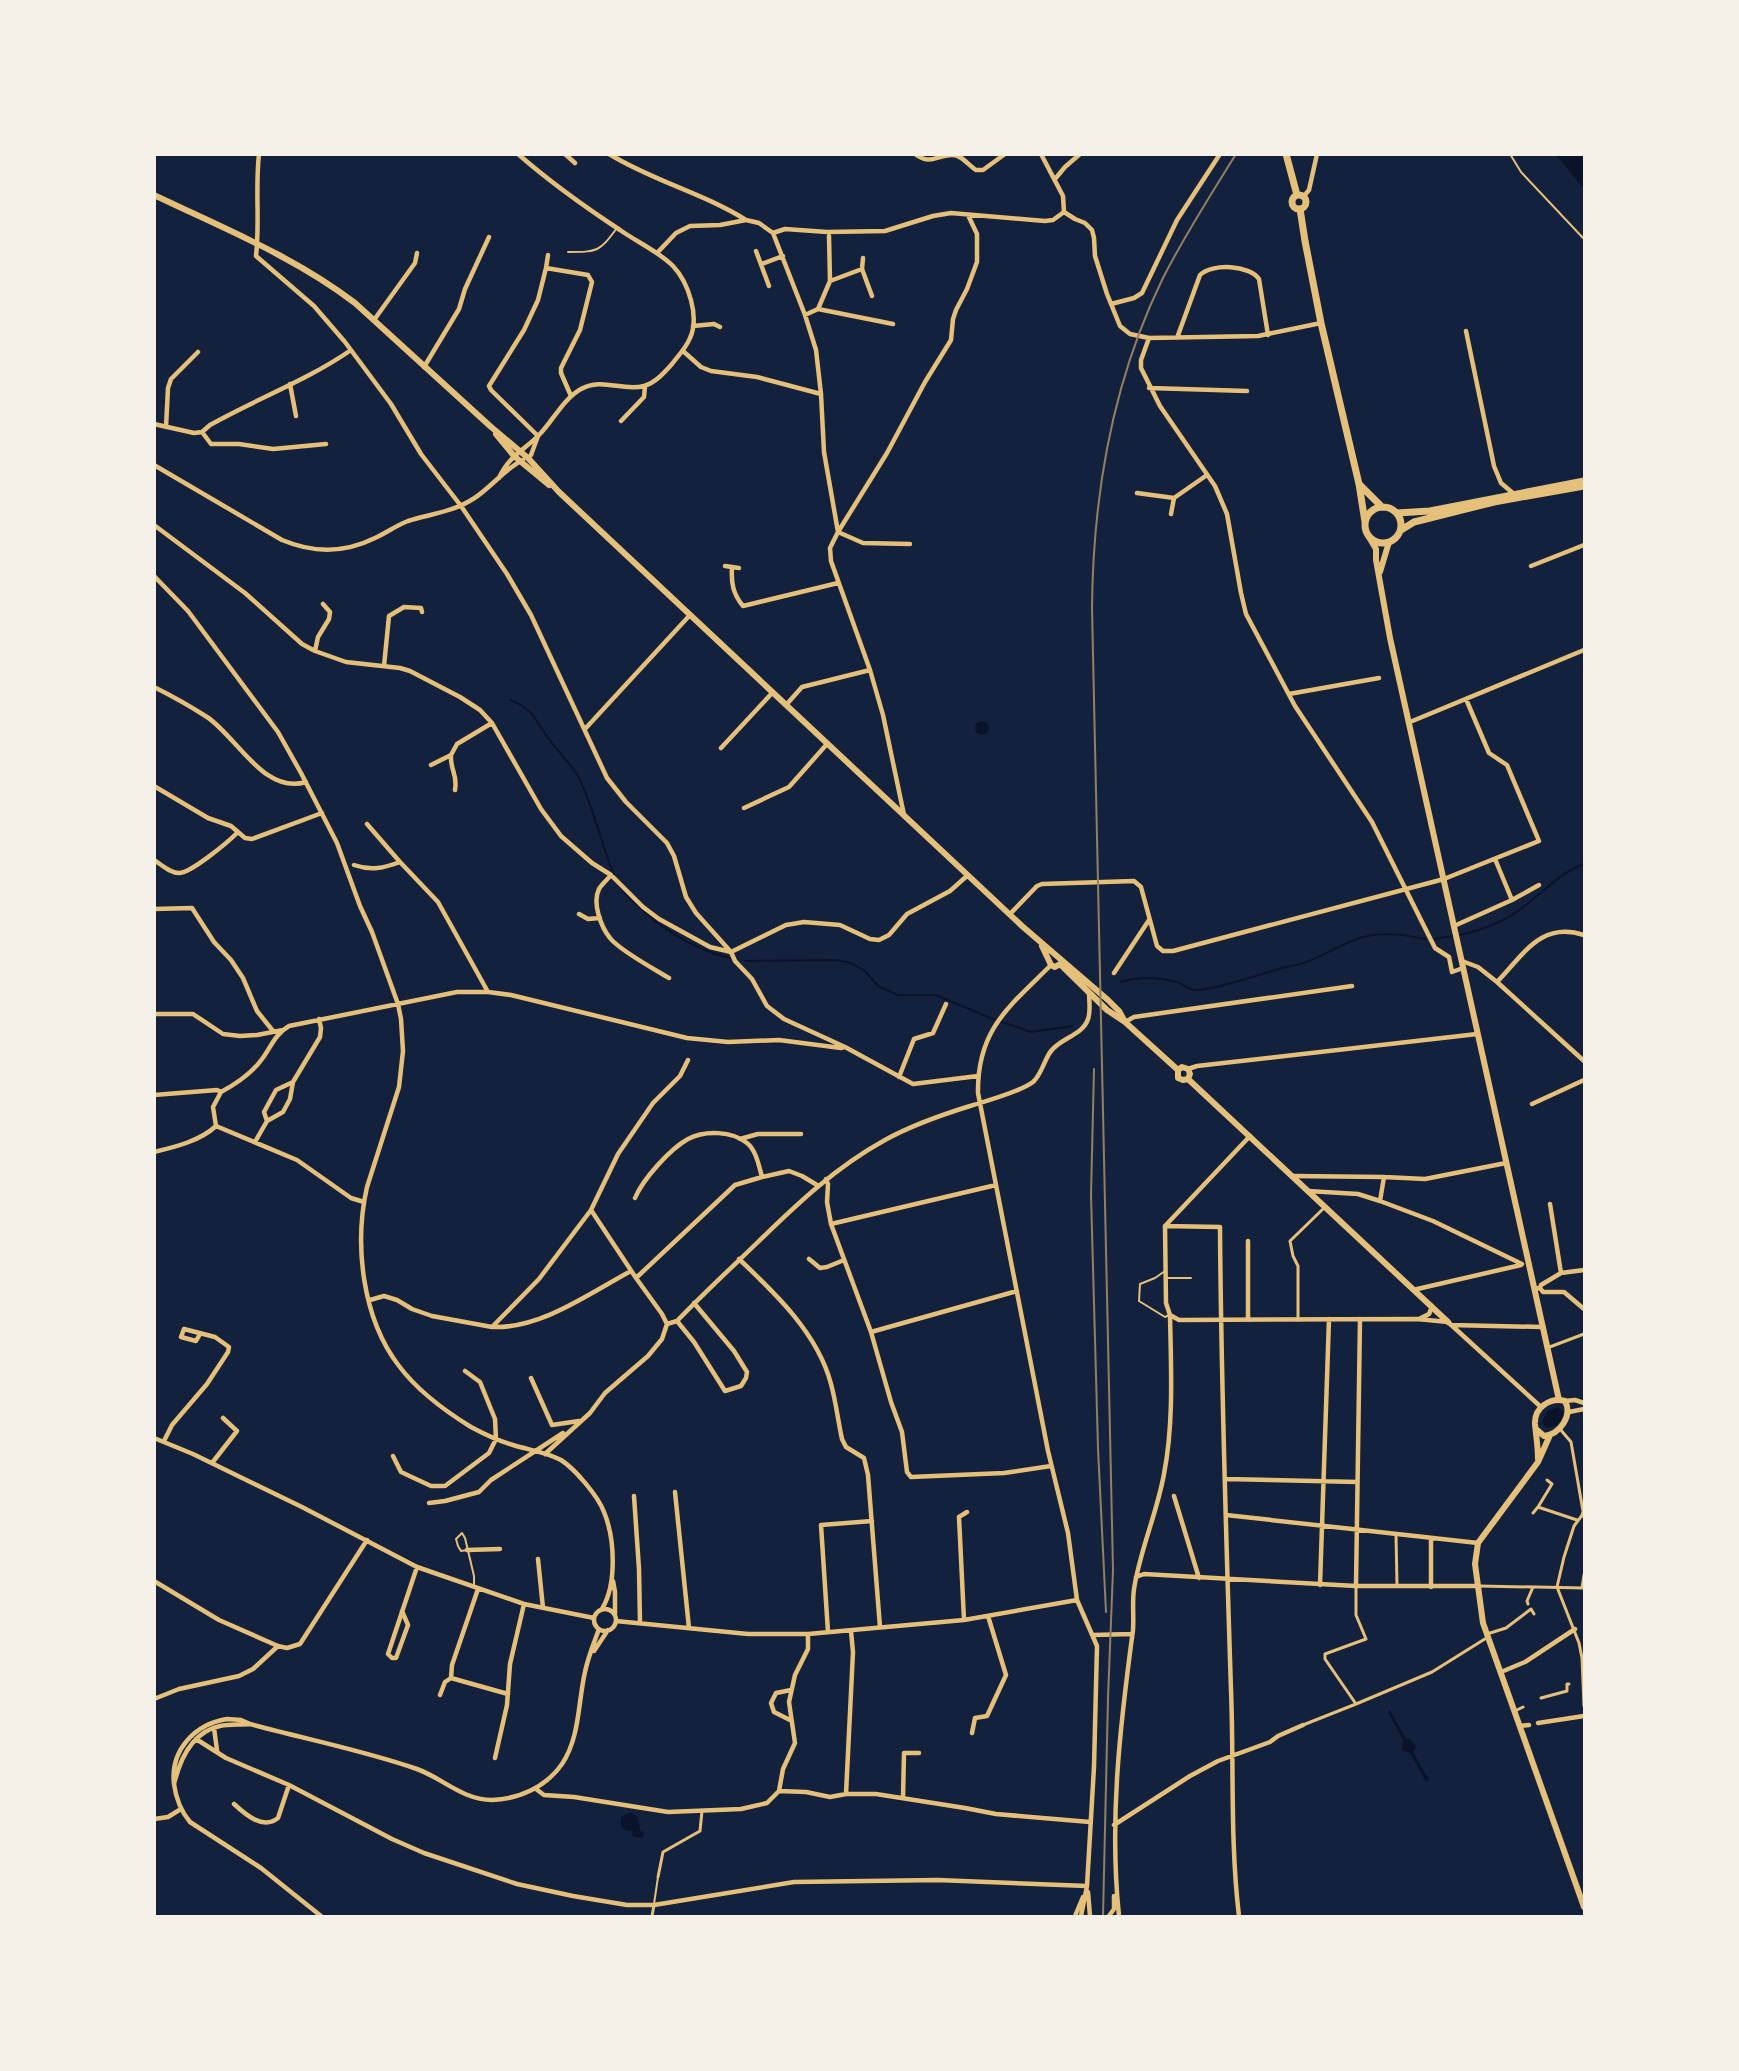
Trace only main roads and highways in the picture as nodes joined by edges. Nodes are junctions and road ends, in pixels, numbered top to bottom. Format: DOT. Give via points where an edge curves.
graph roads {
  1 [pos="1286,154"];
  2 [pos="154,195"];
  3 [pos="1301,196"];
  4 [pos="1300,208"];
  5 [pos="490,426"];
  6 [pos="517,453"];
  7 [pos="524,460"];
  8 [pos="1584,481"];
  9 [pos="1359,484"];
  10 [pos="1584,486"];
  11 [pos="559,492"];
  12 [pos="1382,507"];
  13 [pos="1396,513"];
  14 [pos="1365,522"];
  15 [pos="1401,530"];
  16 [pos="1369,537"];
  17 [pos="1389,542"];
  18 [pos="1379,576"];
  19 [pos="1055,960"];
  20 [pos="1125,1022"];
  21 [pos="1178,1070"];
  22 [pos="1188,1079"];
  23 [pos="1449,1324"];
  24 [pos="1562,1400"];
  25 [pos="1536,1429"];
  26 [pos="1550,1435"];
  27 [pos="1538,1462"];
  28 [pos="1584,1907"];
  1 -- 3 [label="main road"];
  2 -- 5 [label="main road" via="320,277 355,303"];
  3 -- 4 [label="main road" via="1306,204"];
  3 -- 4 [label="main road" via="1292,202"];
  4 -- 9 [label="main road" via="1321,323"];
  5 -- 6 [label="main road"];
  5 -- 6 [label="main road" via="507,448"];
  6 -- 7 [label="main road"];
  7 -- 11 [label="main road"];
  7 -- 11 [label="main road" via="535,465"];
  8 -- 13 [label="main road" via="1430,511"];
  9 -- 12 [label="main road"];
  9 -- 14 [label="main road"];
  10 -- 15 [label="main road" via="1494,502 1414,522"];
  11 -- 19 [label="main road" via="1039,940"];
  12 -- 13 [label="main road"];
  12 -- 14 [label="main road" via="1371,512"];
  13 -- 15 [label="main road"];
  14 -- 16 [label="main road"];
  15 -- 17 [label="main road"];
  16 -- 17 [label="main road" via="1378,543"];
  16 -- 18 [label="main road" via="1376,549"];
  17 -- 18 [label="main road"];
  18 -- 24 [label="main road" via="1396,675 1410,722 1518,1210 1525,1264 1537,1289 1542,1327"];
  19 -- 20 [label="main road"];
  19 -- 20 [label="main road" via="1108,1000"];
  20 -- 21 [label="main road"];
  21 -- 22 [label="main road" via="1178,1078"];
  21 -- 22 [label="main road" via="1188,1069"];
  22 -- 23 [label="main road"];
  24 -- 25 [label="main road" via="1541,1407"];
  24 -- 26 [label="main road" via="1569,1412"];
  25 -- 26 [label="main road" via="1540,1434"];
  25 -- 27 [label="main road"];
  26 -- 27 [label="main road"];
  27 -- 28 [label="main road" via="1478,1544 1477,1586 1487,1636"];
}
